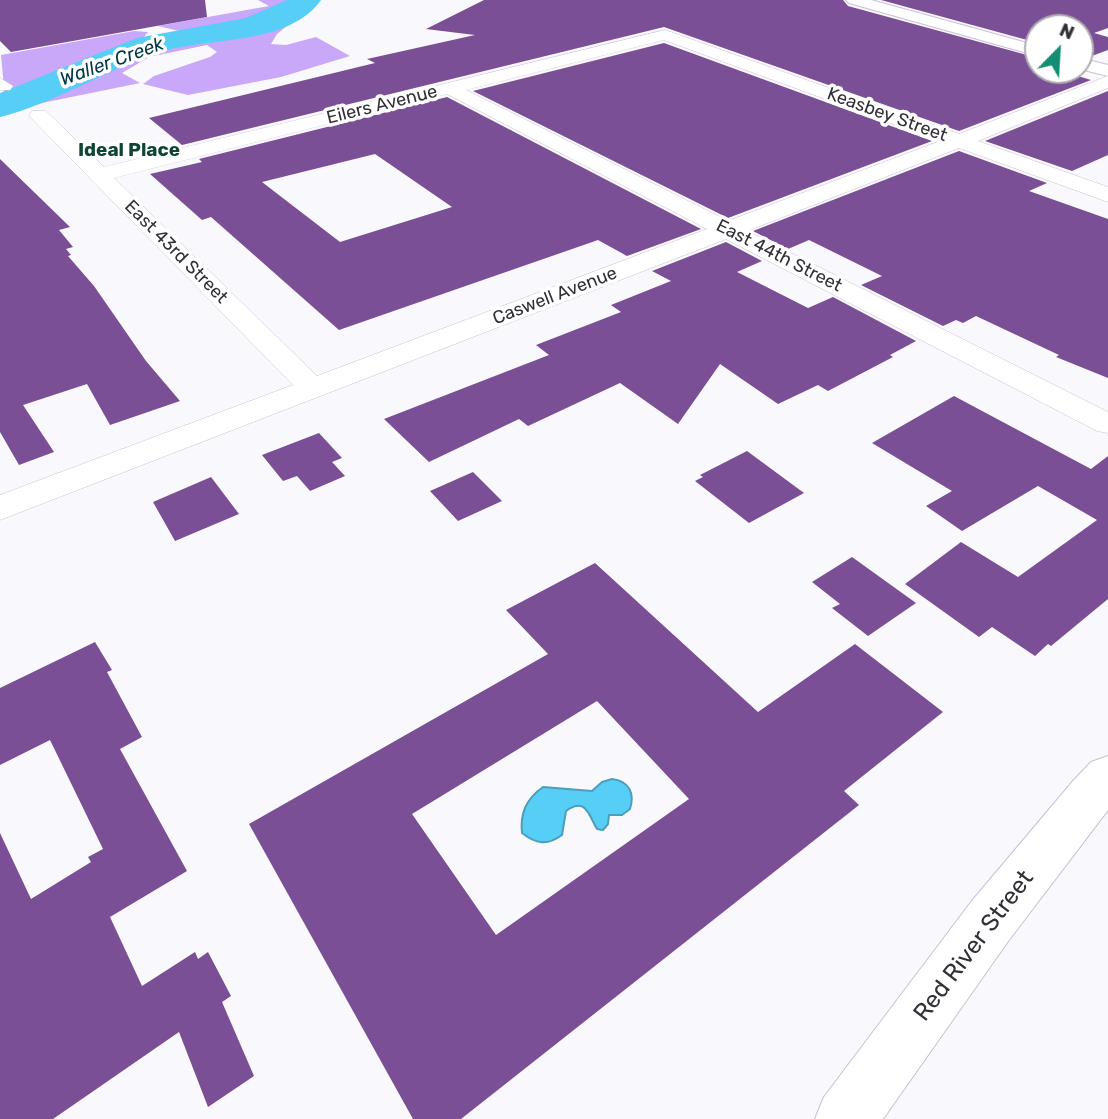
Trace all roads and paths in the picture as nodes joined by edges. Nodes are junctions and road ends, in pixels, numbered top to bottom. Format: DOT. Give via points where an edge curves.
graph roads {
  1 [pos="854,0"];
  2 [pos="665,35"];
  3 [pos="1024,47"];
  4 [pos="1108,82"];
  5 [pos="449,89"];
  6 [pos="39,115"];
  7 [pos="960,142"];
  8 [pos="99,175"];
  9 [pos="1108,195"];
  10 [pos="727,230"];
  11 [pos="313,388"];
  12 [pos="1108,424"];
  13 [pos="0,508"];
  14 [pos="1102,794"];
  15 [pos="846,1119"];
  1 -- 3 [label="main road"];
  2 -- 5 [label="street, Eilers Avenue"];
  2 -- 7 [label="street, Keasbey Street"];
  4 -- 7 [label="street, Caswell Avenue"];
  5 -- 8 [label="street, Eilers Avenue"];
  5 -- 10 [label="street, East 44th Street"];
  6 -- 8 [label="street, East 43rd Street"];
  7 -- 9 [label="street, Keasbey Street"];
  7 -- 10 [label="street, Caswell Avenue"];
  8 -- 11 [label="street, East 43rd Street"];
  10 -- 11 [label="street, Caswell Avenue"];
  10 -- 12 [label="street, East 44th Street"];
  11 -- 13 [label="street, Caswell Avenue"];
  14 -- 15 [label="main road, Red River Street" via="989,920"];
}
